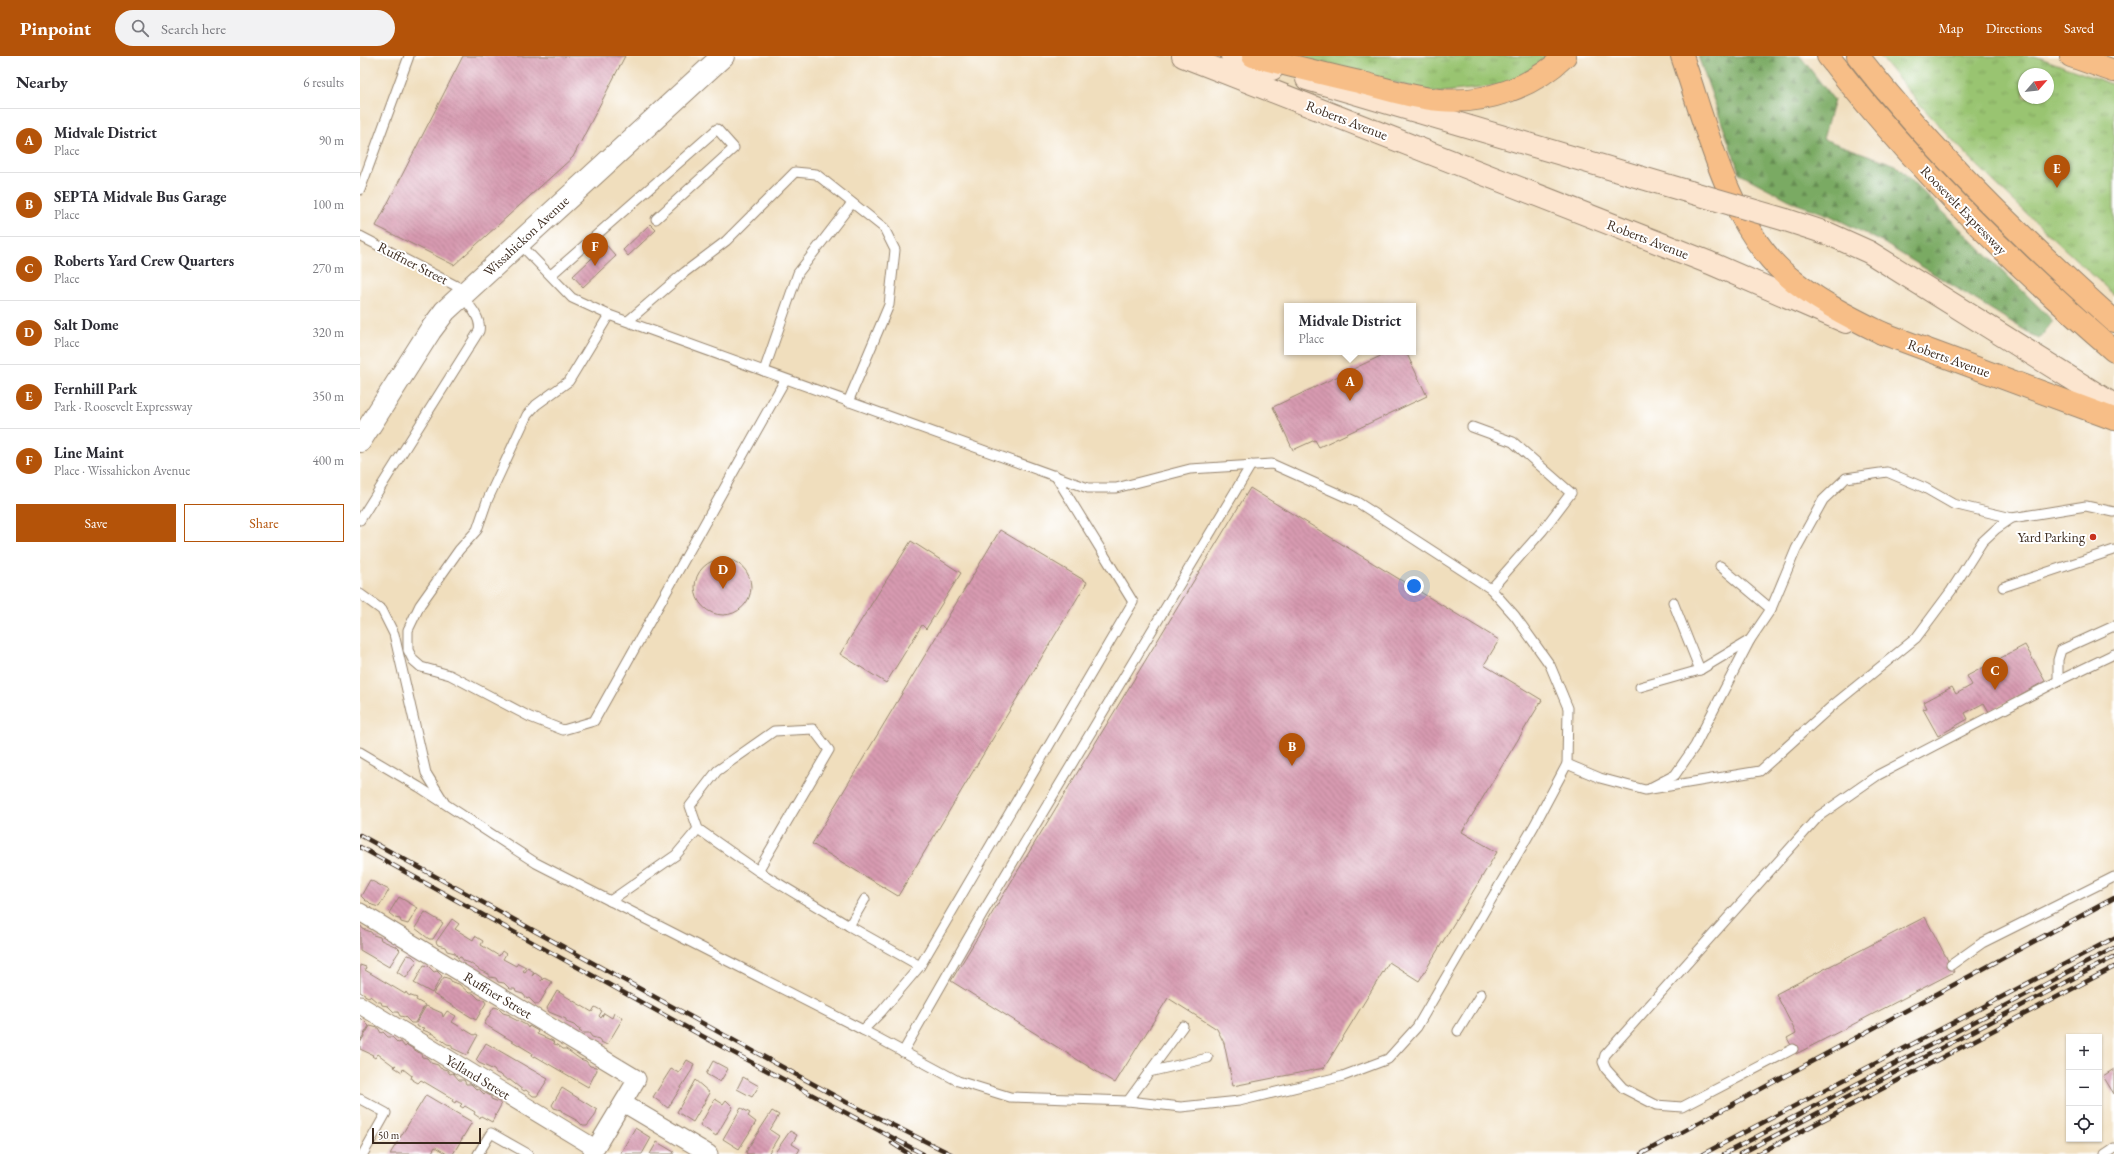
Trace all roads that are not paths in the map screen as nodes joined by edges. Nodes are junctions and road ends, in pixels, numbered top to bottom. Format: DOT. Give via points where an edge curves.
graph roads {
  1 [pos="409,56"];
  2 [pos="723,56"];
  3 [pos="1183,56"];
  4 [pos="1232,56"];
  5 [pos="1253,56"];
  6 [pos="1565,56"];
  7 [pos="1682,56"];
  8 [pos="1828,56"];
  9 [pos="1858,56"];
  10 [pos="2072,56"];
  11 [pos="2114,71"];
  12 [pos="360,190"];
  13 [pos="852,203"];
  14 [pos="656,219"];
  15 [pos="360,236"];
  16 [pos="518,242"];
  17 [pos="551,274"];
  18 [pos="464,293"];
  19 [pos="609,315"];
  20 [pos="628,321"];
  21 [pos="2114,321"];
  22 [pos="1882,333"];
  23 [pos="2114,351"];
  24 [pos="764,371"];
  25 [pos="785,380"];
  26 [pos="848,402"];
  27 [pos="2114,405"];
  28 [pos="2114,419"];
  29 [pos="1472,427"];
  30 [pos="360,441"];
  31 [pos="1251,465"];
  32 [pos="1055,475"];
  33 [pos="2114,512"];
  34 [pos="2012,518"];
  35 [pos="360,520"];
  36 [pos="2114,550"];
  37 [pos="1720,566"];
  38 [pos="2003,587"];
  39 [pos="1491,589"];
  40 [pos="360,594"];
  41 [pos="1673,602"];
  42 [pos="1771,609"];
  43 [pos="2114,626"];
  44 [pos="1750,640"];
  45 [pos="2114,654"];
  46 [pos="1700,670"];
  47 [pos="2058,681"];
  48 [pos="1640,687"];
  49 [pos="360,752"];
  50 [pos="1567,764"];
  51 [pos="1645,790"];
  52 [pos="446,804"];
  53 [pos="698,829"];
  54 [pos="758,871"];
  55 [pos="2114,877"];
  56 [pos="865,899"];
  57 [pos="610,901"];
  58 [pos="360,912"];
  59 [pos="849,926"];
  60 [pos="1951,965"];
  61 [pos="920,966"];
  62 [pos="1481,994"];
  63 [pos="360,1005"];
  64 [pos="1183,1026"];
  65 [pos="863,1030"];
  66 [pos="1458,1031"];
  67 [pos="1793,1049"];
  68 [pos="903,1052"];
  69 [pos="1208,1058"];
  70 [pos="1149,1072"];
  71 [pos="360,1099"];
  72 [pos="1128,1101"];
  73 [pos="622,1103"];
  74 [pos="2114,1148"];
  75 [pos="594,1151"];
  76 [pos="363,1154"];
  77 [pos="478,1154"];
  78 [pos="528,1154"];
  79 [pos="709,1154"];
  80 [pos="2105,1154"];
  1 -- 12 [label="lane"];
  2 -- 16 [label="street, Wissahickon Avenue"];
  3 -- 22 [label="main road, Roberts Avenue" via="1710,263 1832,318"];
  4 -- 27 [label="main road, Roberts Avenue, bridge" via="1829,234 1869,252"];
  5 -- 6 [label="main road" via="1421,98 1459,101 1478,99 1514,89 1545,73"];
  7 -- 22 [label="main road" via="1724,179 1753,235 1779,267 1802,288 1840,312"];
  8 -- 23 [label="main road, Roosevelt Expressway" via="1878,117 1949,195 2024,270"];
  9 -- 21 [label="main road, Roosevelt Expressway" via="1970,184"];
  10 -- 11 [label="main road"];
  13 -- 20 [label="lane" via="816,174 795,172 726,241"];
  13 -- 24 [label="lane" via="798,273"];
  13 -- 26 [label="lane" via="884,228 895,250 889,305"];
  14 -- 17 [label="lane" via="734,148 716,129"];
  15 -- 18 [label="lane, Ruffner Street"];
  16 -- 17 [label="lane"];
  16 -- 18 [label="street, Wissahickon Avenue"];
  17 -- 19 [label="lane" via="572,298"];
  18 -- 30 [label="street, Wissahickon Avenue" via="434,326"];
  18 -- 35 [label="lane" via="481,325 480,331"];
  19 -- 20 [label="lane"];
  19 -- 25 [label="lane" via="569,380 536,404 527,415 487,501 477,530 459,550 420,604 408,630 408,650 420,667 450,675 530,717 563,730 594,720"];
  20 -- 24 [label="lane"];
  22 -- 28 [label="main road, Roberts Avenue"];
  24 -- 25 [label="lane"];
  25 -- 26 [label="lane"];
  26 -- 32 [label="lane"];
  29 -- 39 [label="lane" via="1513,442 1571,493 1543,530"];
  31 -- 32 [label="lane" via="1190,469 1116,488 1088,488"];
  31 -- 39 [label="lane" via="1272,464 1357,502"];
  31 -- 68 [label="lane" via="982,914"];
  32 -- 61 [label="lane" via="1133,602"];
  33 -- 34 [label="lane" via="2086,506"];
  34 -- 42 [label="lane" via="1953,504 1925,488 1887,472 1846,478 1823,500 1796,549"];
  34 -- 51 [label="lane" via="1982,542 1951,591 1916,638 1832,706 1760,771"];
  36 -- 38 [label="lane"];
  37 -- 42 [label="lane"];
  39 -- 50 [label="lane" via="1515,616 1550,665 1568,708"];
  40 -- 52 [label="lane" via="382,610 394,634 426,773"];
  41 -- 46 [label="lane"];
  42 -- 44 [label="lane"];
  43 -- 47 [label="lane" via="2061,650 2058,660"];
  44 -- 46 [label="lane"];
  44 -- 51 [label="lane" via="1695,746 1675,775"];
  45 -- 47 [label="lane"];
  46 -- 48 [label="lane"];
  47 -- 67 [label="lane" via="1878,775 1819,816 1605,1055 1603,1062 1623,1088 1656,1105 1682,1108"];
  49 -- 52 [label="lane"];
  50 -- 51 [label="lane" via="1600,778"];
  50 -- 72 [label="lane" via="1534,826 1417,1027 1388,1058 1343,1076 1239,1101 1181,1107"];
  52 -- 57 [label="lane" via="536,863"];
  53 -- 54 [label="lane"];
  53 -- 54 [label="lane" via="690,806 717,771 774,731 813,729 829,750"];
  53 -- 57 [label="lane" via="676,856"];
  54 -- 59 [label="lane"];
  55 -- 60 [label="lane" via="1982,943"];
  56 -- 59 [label="lane"];
  57 -- 65 [label="lane"];
  58 -- 73 [label="street, Ruffner Street" via="637,1079"];
  59 -- 61 [label="lane"];
  61 -- 65 [label="lane"];
  62 -- 66 [label="lane"];
  63 -- 75 [label="street, Yelland Street"];
  64 -- 70 [label="lane"];
  65 -- 68 [label="lane"];
  68 -- 72 [label="lane" via="958,1081 1010,1097"];
  69 -- 70 [label="lane"];
  70 -- 72 [label="lane"];
  71 -- 76 [label="lane" via="386,1113"];
  73 -- 75 [label="street"];
  73 -- 79 [label="street"];
  74 -- 80 [label="lane"];
  77 -- 78 [label="lane" via="491,1133"];
}
